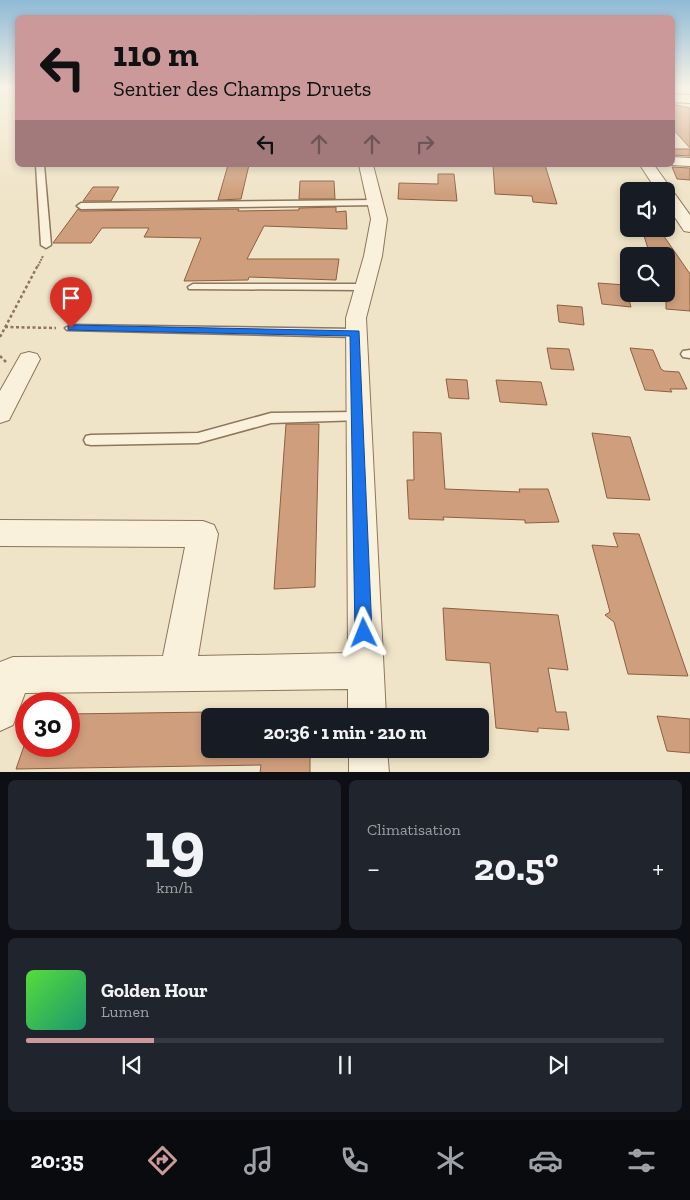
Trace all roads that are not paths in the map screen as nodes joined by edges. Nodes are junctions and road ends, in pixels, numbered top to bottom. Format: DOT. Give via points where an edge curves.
graph roads {
  1 [pos="675,161"];
  2 [pos="690,162"];
  3 [pos="40,167"];
  4 [pos="366,167"];
  5 [pos="648,167"];
  6 [pos="375,203"];
  7 [pos="81,206"];
  8 [pos="690,226"];
  9 [pos="46,245"];
  10 [pos="193,287"];
  11 [pos="364,287"];
  12 [pos="71,328"];
  13 [pos="356,333"];
  14 [pos="29,359"];
  15 [pos="0,414"];
  16 [pos="358,417"];
  17 [pos="91,440"];
  18 [pos="0,533"];
  19 [pos="365,671"];
  20 [pos="177,674"];
  21 [pos="367,708"];
  22 [pos="0,712"];
  23 [pos="368,758"];
  24 [pos="369,772"];
  1 -- 2 [label="street"];
  3 -- 9 [label="lane"];
  4 -- 6 [label="street"];
  5 -- 8 [label="street"];
  6 -- 7 [label="lane"];
  6 -- 11 [label="street" via="379,219"];
  10 -- 11 [label="lane"];
  11 -- 13 [label="street" via="356,318"];
  12 -- 13 [label="lane"];
  13 -- 16 [label="street"];
  14 -- 15 [label="street"];
  16 -- 17 [label="lane" via="271,418 198,438"];
  16 -- 19 [label="street"];
  18 -- 20 [label="street" via="203,534"];
  19 -- 20 [label="street"];
  19 -- 21 [label="street"];
  20 -- 22 [label="street" via="13,675"];
  23 -- 24 [label="street"];
}
